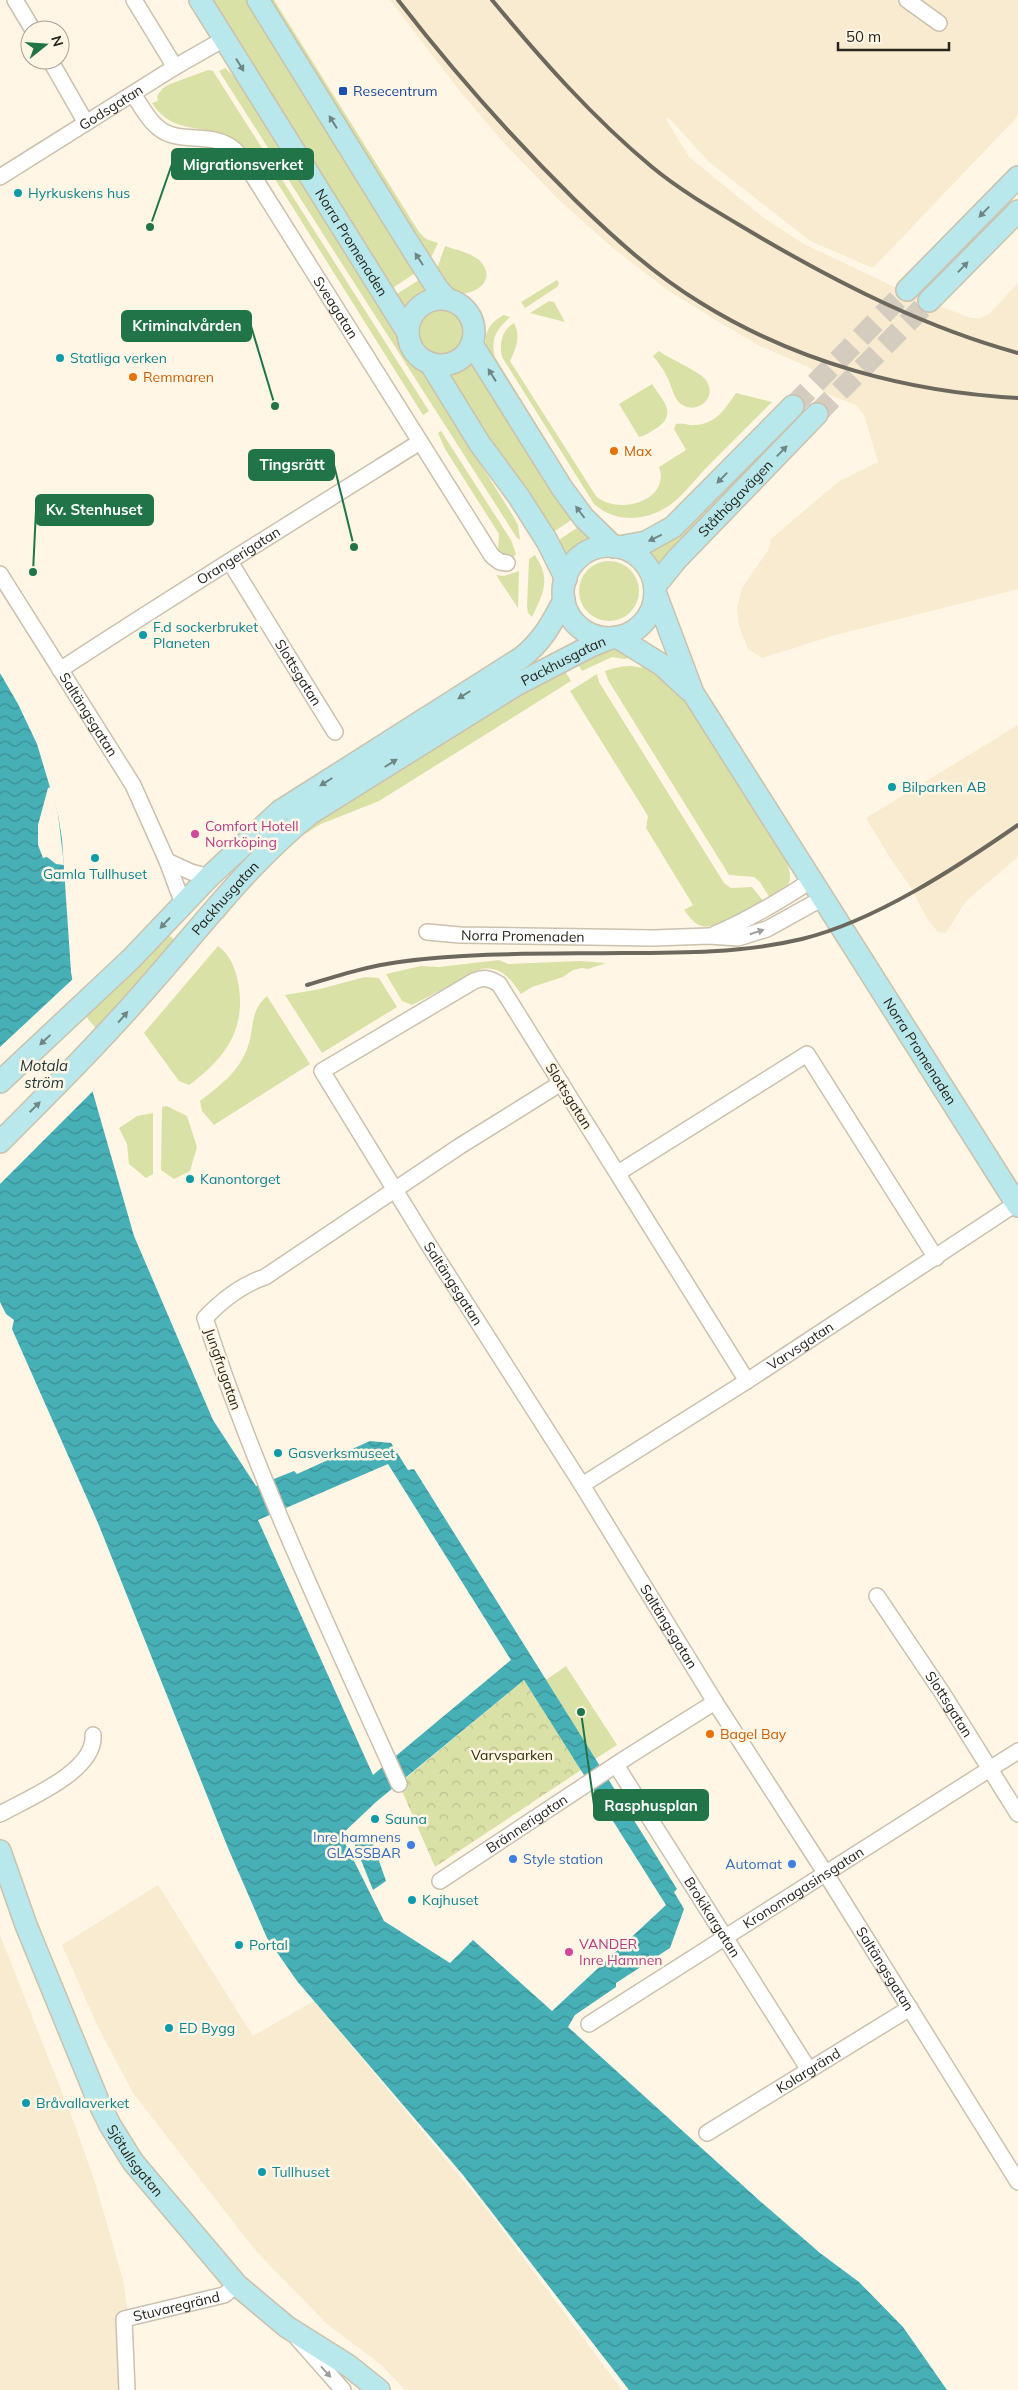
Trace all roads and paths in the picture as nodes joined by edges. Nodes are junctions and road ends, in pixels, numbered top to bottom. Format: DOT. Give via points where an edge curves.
graph roads {
  1 [pos="15,0"];
  2 [pos="134,0"];
  3 [pos="200,0"];
  4 [pos="258,0"];
  5 [pos="907,0"];
  6 [pos="27,20"];
  7 [pos="939,23"];
  8 [pos="224,39"];
  9 [pos="175,67"];
  10 [pos="56,70"];
  11 [pos="133,94"];
  12 [pos="86,123"];
  13 [pos="0,177"];
  14 [pos="1018,177"];
  15 [pos="1018,211"];
  16 [pos="907,290"];
  17 [pos="447,299"];
  18 [pos="929,301"];
  19 [pos="408,333"];
  20 [pos="472,344"];
  21 [pos="430,364"];
  22 [pos="793,406"];
  23 [pos="817,414"];
  24 [pos="420,442"];
  25 [pos="616,547"];
  26 [pos="230,562"];
  27 [pos="507,563"];
  28 [pos="0,574"];
  29 [pos="562,591"];
  30 [pos="654,596"];
  31 [pos="607,637"];
  32 [pos="60,670"];
  33 [pos="510,677"];
  34 [pos="693,693"];
  35 [pos="335,732"];
  36 [pos="167,861"];
  37 [pos="209,877"];
  38 [pos="812,880"];
  39 [pos="823,898"];
  40 [pos="183,904"];
  41 [pos="427,932"];
  42 [pos="709,936"];
  43 [pos="322,1071"];
  44 [pos="0,1082"];
  45 [pos="561,1083"];
  46 [pos="0,1142"];
  47 [pos="618,1173"];
  48 [pos="395,1190"];
  49 [pos="1017,1205"];
  50 [pos="936,1258"];
  51 [pos="747,1381"];
  52 [pos="582,1484"];
  53 [pos="877,1596"];
  54 [pos="716,1702"];
  55 [pos="93,1735"];
  56 [pos="1018,1751"];
  57 [pos="611,1768"];
  58 [pos="990,1768"];
  59 [pos="399,1784"];
  60 [pos="0,1814"];
  61 [pos="1018,1814"];
  62 [pos="0,1851"];
  63 [pos="826,1874"];
  64 [pos="440,1881"];
  65 [pos="725,1938"];
  66 [pos="910,2008"];
  67 [pos="589,2024"];
  68 [pos="809,2070"];
  69 [pos="707,2133"];
  70 [pos="1018,2182"];
  71 [pos="237,2285"];
  72 [pos="287,2327"];
  73 [pos="375,2389"];
  74 [pos="127,2390"];
  75 [pos="343,2390"];
  1 -- 6 [label="street"];
  2 -- 9 [label="street"];
  3 -- 8 [label="main road, Norra Promenaden"];
  17 -- 4 [label="main road, one-way" via="404,236"];
  5 -- 7 [label="street"];
  8 -- 9 [label="street, Godsgatan"];
  8 -- 19 [label="main road, Norra Promenaden, one-way"];
  9 -- 11 [label="street, Godsgatan"];
  10 -- 12 [label="street"];
  11 -- 12 [label="street, Godsgatan"];
  11 -- 24 [label="street, Sveagatan" via="155,125 171,135 217,140 234,149"];
  12 -- 13 [label="street, Godsgatan"];
  14 -- 16 [label="main road, one-way"];
  18 -- 15 [label="main road, one-way"];
  17 -- 19 [label="main road" via="427,301 419,307 413,314"];
  17 -- 20 [label="main road" via="462,306 471,317 474,329"];
  19 -- 21 [label="main road" via="414,352"];
  20 -- 21 [label="main road" via="455,362"];
  25 -- 20 [label="main road, one-way" via="584,518 562,488"];
  21 -- 29 [label="main road" via="547,542"];
  22 -- 25 [label="main road, Ståthögavägen, one-way" via="673,527 646,542"];
  30 -- 23 [label="main road, Ståthögavägen, one-way" via="677,559"];
  24 -- 26 [label="street, Orangerigatan"];
  24 -- 27 [label="street, Sveagatan" via="492,556"];
  25 -- 29 [label="main road" via="598,548 584,554 572,565"];
  25 -- 30 [label="main road" via="643,561 653,577"];
  26 -- 32 [label="street, Orangerigatan"];
  26 -- 35 [label="street, Slottsgatan"];
  28 -- 32 [label="street, Saltängsgatan"];
  29 -- 31 [label="main road" via="571,617 577,624"];
  29 -- 33 [label="main road, Packhusgatan"];
  30 -- 31 [label="main road" via="638,628"];
  30 -- 34 [label="main road, Norra Promenaden" via="654,626 661,642 683,669"];
  31 -- 33 [label="main road, Packhusgatan" via="558,648"];
  31 -- 34 [label="main road, Norra Promenaden" via="662,665"];
  32 -- 36 [label="street, Saltängsgatan" via="133,785"];
  33 -- 37 [label="main road, Packhusgatan, one-way" via="280,811"];
  46 -- 33 [label="main road, Packhusgatan, one-way" via="90,1052 245,874 286,833"];
  34 -- 38 [label="main road, Norra Promenaden"];
  36 -- 37 [label="street"];
  36 -- 40 [label="street, Saltängsgatan"];
  37 -- 40 [label="main road, Packhusgatan"];
  38 -- 39 [label="main road, Norra Promenaden"];
  38 -- 42 [label="street, Norra Promenaden" via="762,911"];
  42 -- 39 [label="street, Norra Promenaden, one-way" via="738,938 767,929"];
  39 -- 49 [label="main road, Norra Promenaden"];
  40 -- 44 [label="main road, Packhusgatan, one-way" via="131,959"];
  41 -- 42 [label="street, Norra Promenaden" via="647,938"];
  43 -- 45 [label="street, Slottsgatan" via="483,978 499,984"];
  43 -- 48 [label="street, Saltängsgatan"];
  45 -- 47 [label="street, Slottsgatan"];
  45 -- 48 [label="street, Jungfrugatan"];
  47 -- 50 [label="street" via="807,1054"];
  47 -- 51 [label="street, Slottsgatan"];
  48 -- 52 [label="street, Saltängsgatan"];
  48 -- 59 [label="street, Jungfrugatan" via="264,1277 248,1282 205,1318 265,1482 329,1633"];
  49 -- 50 [label="street, Varvsgatan"];
  50 -- 51 [label="street, Varvsgatan"];
  51 -- 52 [label="street, Varvsgatan"];
  52 -- 54 [label="street, Saltängsgatan"];
  53 -- 58 [label="street, Slottsgatan"];
  54 -- 57 [label="street, Brännerigatan"];
  54 -- 63 [label="street, Saltängsgatan"];
  55 -- 60 [label="street" via="94,1742 84,1762 46,1789"];
  56 -- 58 [label="street, Kronomagasinsgatan"];
  57 -- 64 [label="street, Brännerigatan"];
  57 -- 65 [label="street, Brokikargatan"];
  58 -- 61 [label="street, Slottsgatan"];
  58 -- 63 [label="street, Kronomagasinsgatan"];
  62 -- 71 [label="main road, Sjötullsgatan" via="26,1925 110,2125 146,2178"];
  63 -- 65 [label="street, Kronomagasinsgatan"];
  63 -- 66 [label="street, Saltängsgatan"];
  65 -- 67 [label="street, Kronomagasinsgatan"];
  65 -- 68 [label="street, Brokikargatan"];
  66 -- 68 [label="street, Kolargränd"];
  66 -- 70 [label="street, Saltängsgatan"];
  68 -- 69 [label="street, Kolargränd"];
  71 -- 72 [label="main road, Sjötullsgatan"];
  71 -- 74 [label="street, Stuvaregränd" via="224,2295 124,2319"];
  72 -- 73 [label="main road, Sjötullsgatan" via="349,2366"];
  72 -- 75 [label="street, one-way"];
}
